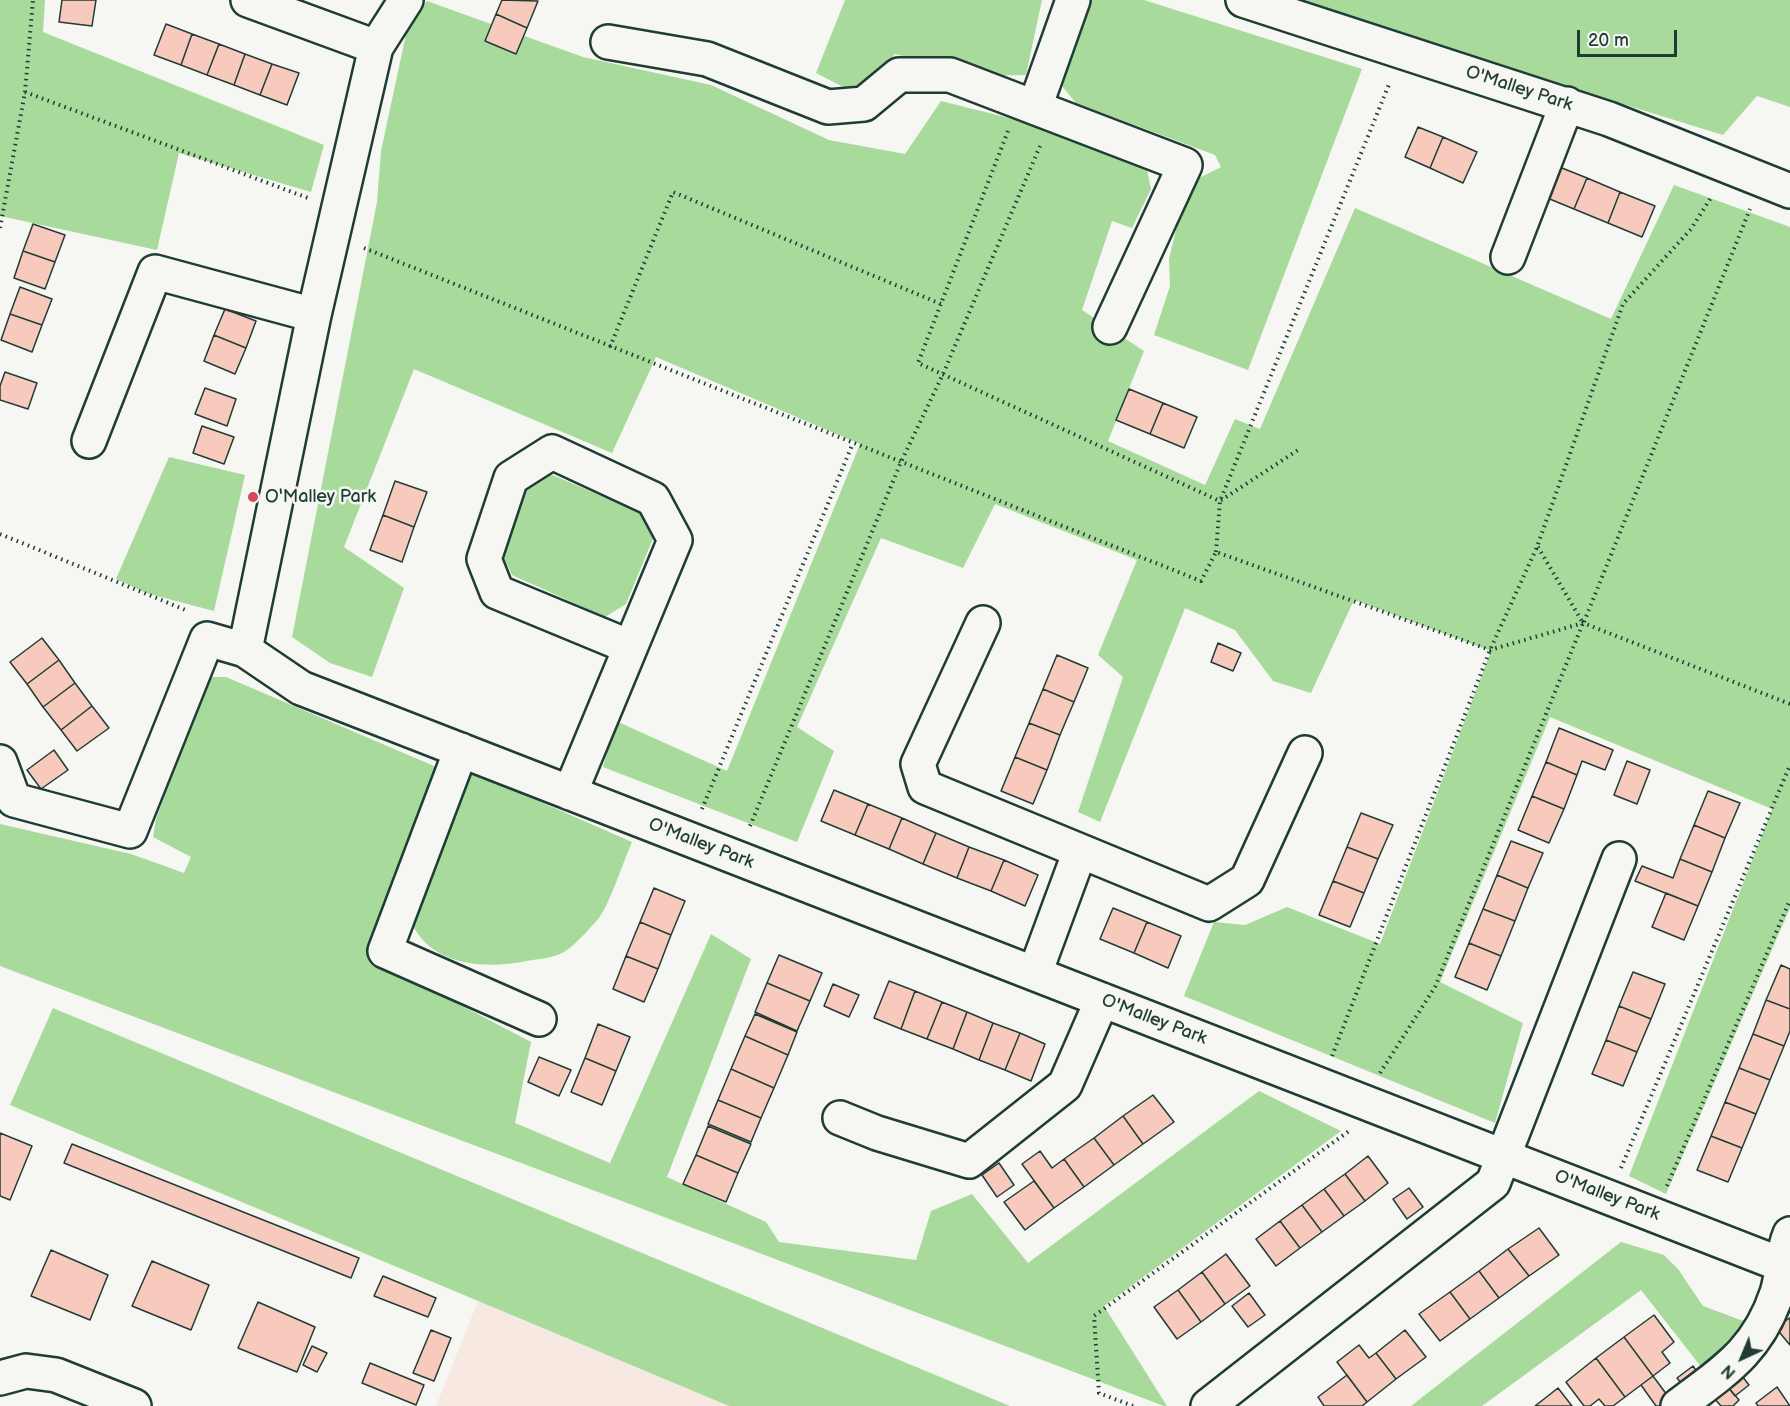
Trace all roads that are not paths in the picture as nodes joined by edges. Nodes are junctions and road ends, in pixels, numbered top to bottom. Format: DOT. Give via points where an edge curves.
graph roads {
  1 [pos="248,0"];
  2 [pos="406,0"];
  3 [pos="1073,0"];
  4 [pos="1243,0"];
  5 [pos="608,42"];
  6 [pos="376,47"];
  7 [pos="1567,104"];
  8 [pos="1036,108"];
  9 [pos="1776,185"];
  10 [pos="1508,256"];
  11 [pos="314,315"];
  12 [pos="1110,327"];
  13 [pos="89,441"];
  14 [pos="982,623"];
  15 [pos="630,647"];
  16 [pos="245,650"];
  17 [pos="460,750"];
  18 [pos="1305,753"];
  19 [pos="0,762"];
  20 [pos="570,793"];
  21 [pos="1080,851"];
  22 [pos="1619,859"];
  23 [pos="1035,974"];
  24 [pos="1102,1000"];
  25 [pos="539,1018"];
  26 [pos="840,1118"];
  27 [pos="1503,1155"];
  28 [pos="1787,1255"];
  29 [pos="0,1378"];
  30 [pos="134,1406"];
  31 [pos="1208,1406"];
  32 [pos="1678,1406"];
  1 -- 6 [label="street"];
  2 -- 6 [label="street"];
  3 -- 8 [label="street"];
  4 -- 7 [label="street, O'Malley Park"];
  5 -- 8 [label="street" via="707,58 828,107 864,104 899,75 950,75"];
  6 -- 11 [label="street"];
  7 -- 9 [label="street, O'Malley Park"];
  7 -- 10 [label="street"];
  8 -- 12 [label="street" via="1185,165"];
  11 -- 13 [label="street" via="155,272"];
  11 -- 16 [label="street"];
  14 -- 21 [label="street" via="918,764 925,787"];
  15 -- 15 [label="street" via="497,592 490,576 484,559 511,478 552,453 653,499 675,540"];
  15 -- 20 [label="street"];
  16 -- 17 [label="street, O'Malley Park" via="301,688"];
  16 -- 19 [label="street, O'Malley Park" via="207,639 130,831 14,800"];
  17 -- 20 [label="street, O'Malley Park"];
  17 -- 25 [label="street" via="385,951"];
  18 -- 21 [label="street" via="1247,880 1209,904"];
  20 -- 23 [label="street, O'Malley Park"];
  21 -- 23 [label="street"];
  22 -- 27 [label="street"];
  23 -- 24 [label="street, O'Malley Park"];
  24 -- 26 [label="street" via="1065,1084 969,1161"];
  24 -- 27 [label="street, O'Malley Park"];
  27 -- 28 [label="street, O'Malley Park" via="1655,1214"];
  27 -- 31 [label="street" via="1493,1183"];
  28 -- 32 [label="street" via="1778,1292 1750,1347"];
  29 -- 30 [label="street" via="26,1371 56,1375"];
}
